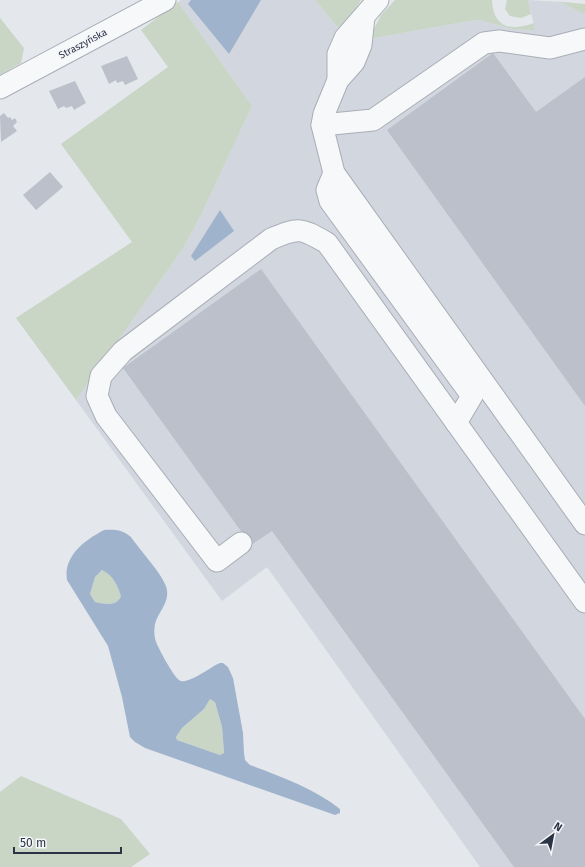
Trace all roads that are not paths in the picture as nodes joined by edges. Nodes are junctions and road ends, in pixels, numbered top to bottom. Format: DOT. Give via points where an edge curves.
graph roads {
  1 [pos="165,0"];
  2 [pos="378,0"];
  3 [pos="585,39"];
  4 [pos="0,88"];
  5 [pos="322,125"];
  6 [pos="334,173"];
  7 [pos="456,423"];
  8 [pos="585,524"];
  9 [pos="241,543"];
  10 [pos="585,602"];
  1 -- 4 [label="street, Straszyńska"];
  2 -- 5 [label="street" via="364,17 359,51 354,62 338,80"];
  3 -- 5 [label="street" via="550,48 499,41 484,43 373,120"];
  5 -- 6 [label="street"];
  6 -- 7 [label="street" via="327,190 330,201 472,396"];
  6 -- 8 [label="street"];
  7 -- 9 [label="street" via="327,243 306,231 290,231 271,239 123,351 101,376 97,396 106,416 217,561"];
  7 -- 10 [label="street"];
}
